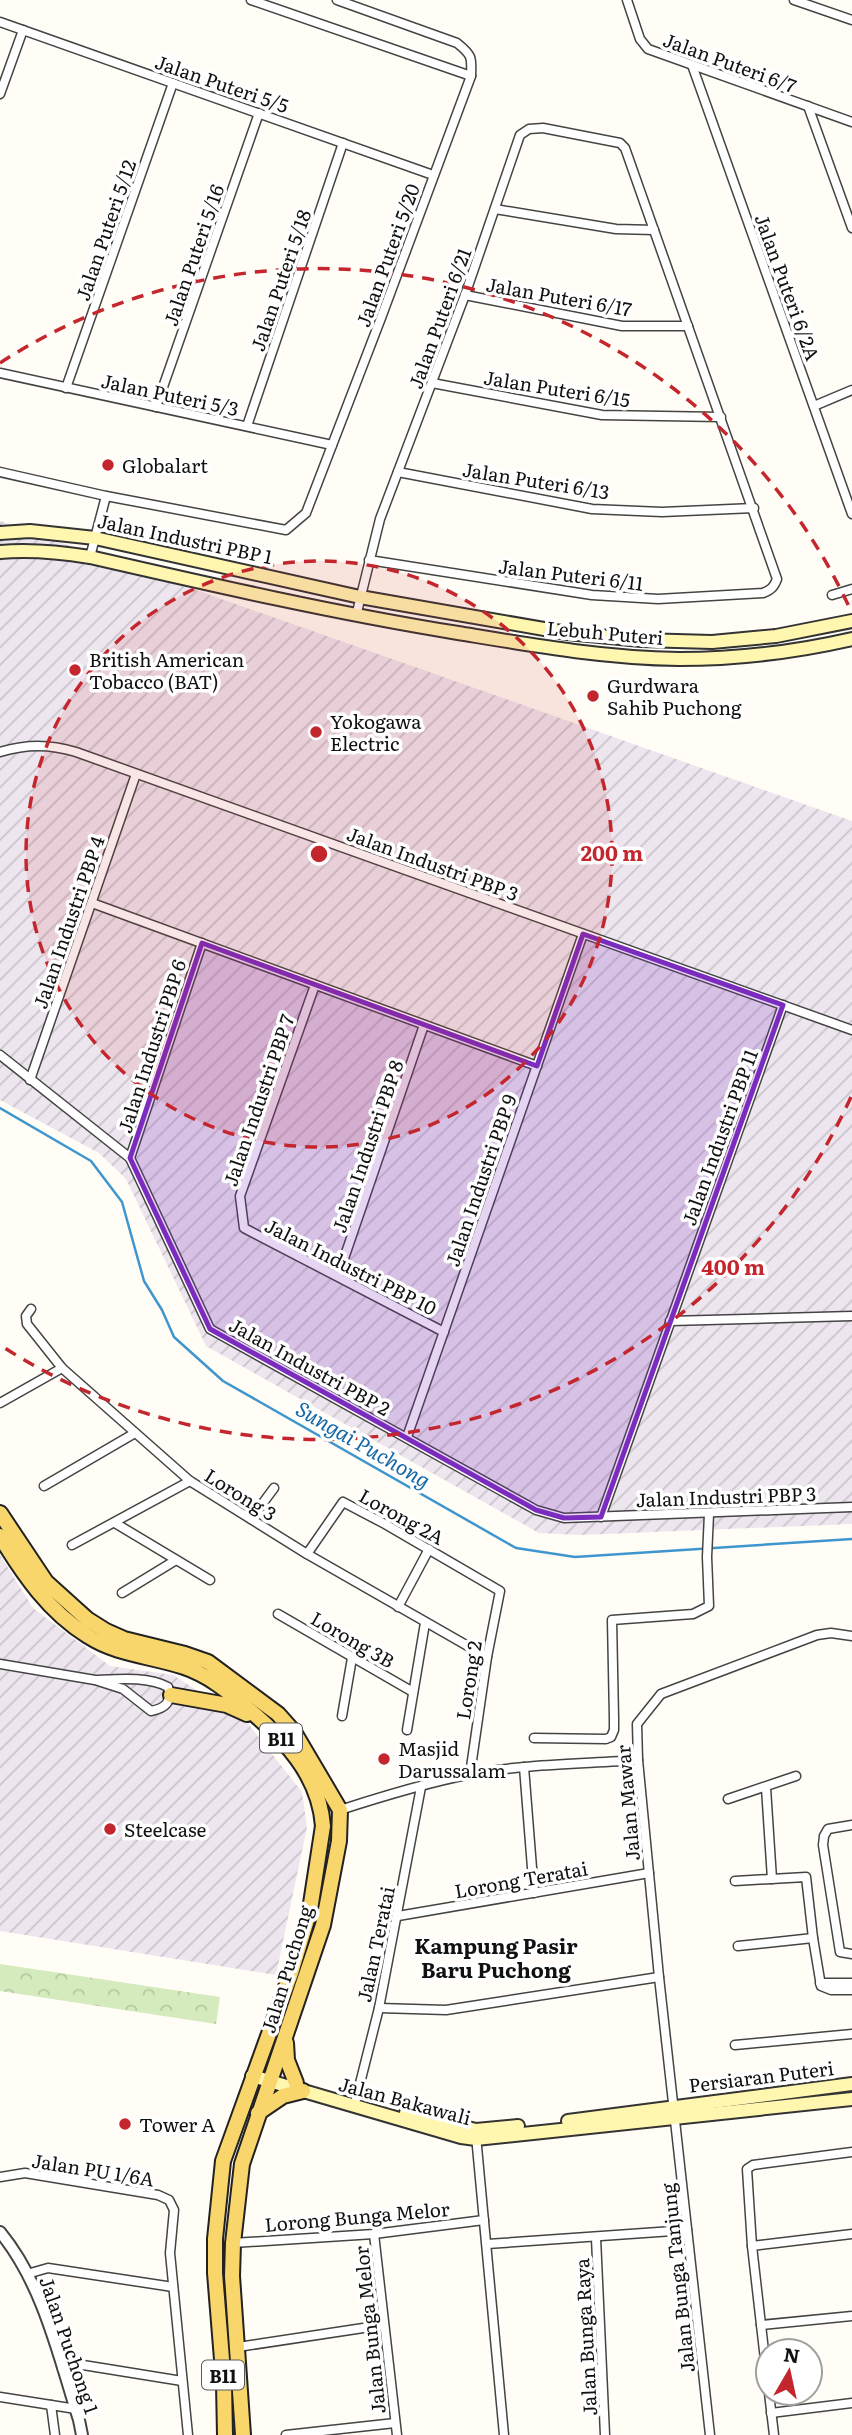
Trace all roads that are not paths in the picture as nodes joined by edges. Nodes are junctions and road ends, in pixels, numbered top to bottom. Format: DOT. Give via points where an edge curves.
graph roads {
  1 [pos="251,0"];
  2 [pos="337,0"];
  3 [pos="626,0"];
  4 [pos="794,0"];
  5 [pos="852,20"];
  6 [pos="0,22"];
  7 [pos="23,30"];
  8 [pos="694,68"];
  9 [pos="471,76"];
  10 [pos="173,83"];
  11 [pos="0,94"];
  12 [pos="808,106"];
  13 [pos="259,114"];
  14 [pos="852,122"];
  15 [pos="343,143"];
  16 [pos="433,175"];
  17 [pos="495,209"];
  18 [pos="851,223"];
  19 [pos="654,230"];
  20 [pos="466,295"];
  21 [pos="688,326"];
  22 [pos="0,373"];
  23 [pos="432,383"];
  24 [pos="66,388"];
  25 [pos="852,390"];
  26 [pos="814,406"];
  27 [pos="156,407"];
  28 [pos="721,417"];
  29 [pos="247,426"];
  30 [pos="332,445"];
  31 [pos="0,472"];
  32 [pos="398,472"];
  33 [pos="848,488"];
  34 [pos="106,496"];
  35 [pos="754,508"];
  36 [pos="852,514"];
  37 [pos="0,533"];
  38 [pos="95,538"];
  39 [pos="0,552"];
  40 [pos="90,557"];
  41 [pos="369,560"];
  42 [pos="852,589"];
  43 [pos="362,591"];
  44 [pos="832,595"];
  45 [pos="356,616"];
  46 [pos="852,621"];
  47 [pos="852,639"];
  48 [pos="0,752"];
  49 [pos="136,774"];
  50 [pos="92,903"];
  51 [pos="583,934"];
  52 [pos="202,943"];
  53 [pos="315,985"];
  54 [pos="783,1005"];
  55 [pos="424,1025"];
  56 [pos="852,1030"];
  57 [pos="0,1055"];
  58 [pos="537,1066"];
  59 [pos="30,1080"];
  60 [pos="130,1158"];
  61 [pos="244,1228"];
  62 [pos="338,1276"];
  63 [pos="32,1309"];
  64 [pos="852,1316"];
  65 [pos="670,1321"];
  66 [pos="444,1332"];
  67 [pos="62,1368"];
  68 [pos="0,1403"];
  69 [pos="135,1433"];
  70 [pos="407,1437"];
  71 [pos="190,1482"];
  72 [pos="44,1486"];
  73 [pos="274,1488"];
  74 [pos="852,1507"];
  75 [pos="0,1513"];
  76 [pos="709,1514"];
  77 [pos="601,1517"];
  78 [pos="251,1519"];
  79 [pos="115,1522"];
  80 [pos="0,1536"];
  81 [pos="72,1545"];
  82 [pos="429,1549"];
  83 [pos="307,1554"];
  84 [pos="176,1560"];
  85 [pos="210,1580"];
  86 [pos="500,1591"];
  87 [pos="122,1593"];
  88 [pos="398,1607"];
  89 [pos="278,1614"];
  90 [pos="425,1623"];
  91 [pos="852,1636"];
  92 [pos="487,1657"];
  93 [pos="352,1658"];
  94 [pos="0,1664"];
  95 [pos="95,1680"];
  96 [pos="413,1692"];
  97 [pos="170,1695"];
  98 [pos="342,1716"];
  99 [pos="407,1730"];
  100 [pos="275,1731"];
  101 [pos="534,1738"];
  102 [pos="638,1760"];
  103 [pos="524,1767"];
  104 [pos="470,1774"];
  105 [pos="796,1776"];
  106 [pos="421,1787"];
  107 [pos="765,1788"];
  108 [pos="728,1799"];
  109 [pos="340,1810"];
  110 [pos="852,1825"];
  111 [pos="649,1873"];
  112 [pos="772,1879"];
  113 [pos="735,1881"];
  114 [pos="534,1893"];
  115 [pos="398,1916"];
  116 [pos="813,1938"];
  117 [pos="738,1946"];
  118 [pos="852,1954"];
  119 [pos="659,1978"];
  120 [pos="820,1983"];
  121 [pos="852,1983"];
  122 [pos="852,1990"];
  123 [pos="379,2008"];
  124 [pos="286,2034"];
  125 [pos="852,2034"];
  126 [pos="735,2045"];
  127 [pos="253,2074"];
  128 [pos="270,2079"];
  129 [pos="852,2084"];
  130 [pos="300,2087"];
  131 [pos="852,2099"];
  132 [pos="355,2103"];
  133 [pos="675,2112"];
  134 [pos="258,2113"];
  135 [pos="476,2134"];
  136 [pos="852,2152"];
  137 [pos="0,2177"];
  138 [pos="484,2220"];
  139 [pos="687,2230"];
  140 [pos="0,2232"];
  141 [pos="374,2234"];
  142 [pos="852,2234"];
  143 [pos="596,2238"];
  144 [pos="233,2243"];
  145 [pos="487,2244"];
  146 [pos="752,2246"];
  147 [pos="27,2274"];
  148 [pos="173,2287"];
  149 [pos="852,2316"];
  150 [pos="383,2325"];
  151 [pos="761,2325"];
  152 [pos="762,2337"];
  153 [pos="238,2347"];
  154 [pos="62,2368"];
  155 [pos="182,2381"];
  156 [pos="0,2397"];
  157 [pos="852,2403"];
  158 [pos="51,2405"];
  159 [pos="770,2407"];
  160 [pos="76,2409"];
  161 [pos="771,2413"];
  162 [pos="395,2423"];
  163 [pos="55,2435"];
  164 [pos="82,2435"];
  165 [pos="188,2435"];
  166 [pos="225,2435"];
  167 [pos="243,2435"];
  168 [pos="286,2435"];
  169 [pos="397,2435"];
  170 [pos="505,2435"];
  171 [pos="605,2435"];
  172 [pos="710,2435"];
  173 [pos="774,2435"];
  1 -- 9 [label="street"];
  2 -- 9 [label="street" via="457,43 472,59"];
  3 -- 8 [label="street, Jalan Puteri 6/7" via="648,49"];
  4 -- 5 [label="street"];
  6 -- 7 [label="street, Jalan Puteri 5/5"];
  7 -- 10 [label="street, Jalan Puteri 5/5"];
  7 -- 11 [label="street"];
  8 -- 12 [label="street, Jalan Puteri 6/7"];
  8 -- 26 [label="street, Jalan Puteri 6/2A"];
  9 -- 16 [label="street, Jalan Puteri 5/20"];
  10 -- 13 [label="street, Jalan Puteri 5/5"];
  10 -- 24 [label="street, Jalan Puteri 5/12"];
  12 -- 14 [label="street, Jalan Puteri 6/7"];
  12 -- 18 [label="street"];
  13 -- 15 [label="street, Jalan Puteri 5/5"];
  13 -- 27 [label="street, Jalan Puteri 5/16"];
  15 -- 16 [label="street, Jalan Puteri 5/5"];
  15 -- 29 [label="street, Jalan Puteri 5/18"];
  16 -- 30 [label="street, Jalan Puteri 5/20"];
  17 -- 19 [label="street" via="616,229"];
  17 -- 19 [label="street, Jalan Puteri 6/21" via="520,135 543,128 620,143"];
  17 -- 20 [label="street, Jalan Puteri 6/21"];
  19 -- 21 [label="street"];
  20 -- 21 [label="street, Jalan Puteri 6/17" via="622,326"];
  20 -- 23 [label="street, Jalan Puteri 6/21"];
  21 -- 28 [label="street"];
  22 -- 24 [label="street, Jalan Puteri 5/3"];
  23 -- 28 [label="street, Jalan Puteri 6/15" via="602,415"];
  23 -- 32 [label="street, Jalan Puteri 6/21"];
  24 -- 27 [label="street, Jalan Puteri 5/3"];
  25 -- 26 [label="street"];
  26 -- 33 [label="street, Jalan Puteri 6/2A"];
  27 -- 29 [label="street, Jalan Puteri 5/3"];
  28 -- 35 [label="street"];
  29 -- 30 [label="street, Jalan Puteri 5/3"];
  30 -- 34 [label="street, Jalan Puteri 5/20" via="306,513 286,530"];
  31 -- 34 [label="street"];
  32 -- 35 [label="street, Jalan Puteri 6/13" via="592,509"];
  32 -- 41 [label="street, Jalan Puteri 6/21"];
  33 -- 36 [label="street, Jalan Puteri 6/2A"];
  34 -- 38 [label="street"];
  35 -- 41 [label="street, Jalan Puteri 6/11" via="777,579 770,591 763,593 658,599 592,595"];
  37 -- 38 [label="main road, Jalan Industri PBP 1" via="43,531"];
  38 -- 40 [label="street"];
  38 -- 43 [label="main road, Jalan Industri PBP 1"];
  39 -- 40 [label="main road, Jalan Industri PBP 1" via="52,551"];
  40 -- 45 [label="main road, Jalan Industri PBP 1"];
  41 -- 43 [label="street, Jalan Puteri 6/21"];
  42 -- 44 [label="street"];
  43 -- 45 [label="street, Jalan Puteri 6/21"];
  43 -- 46 [label="main road, Lebuh Puteri" via="527,627 640,640 757,638"];
  45 -- 47 [label="main road, Lebuh Puteri" via="592,653 667,658 769,654"];
  48 -- 49 [label="street, Jalan Industri PBP 3" via="51,746"];
  49 -- 50 [label="street, Jalan Industri PBP 4"];
  49 -- 51 [label="street, Jalan Industri PBP 3"];
  50 -- 52 [label="street"];
  50 -- 59 [label="street, Jalan Industri PBP 4"];
  51 -- 54 [label="street, Jalan Industri PBP 3"];
  51 -- 58 [label="street, Jalan Industri PBP 9"];
  52 -- 53 [label="street"];
  52 -- 60 [label="street, Jalan Industri PBP 6"];
  53 -- 55 [label="street"];
  53 -- 61 [label="street, Jalan Industri PBP 7" via="240,1196"];
  54 -- 56 [label="street, Jalan Industri PBP 3"];
  54 -- 65 [label="street, Jalan Industri PBP 11"];
  55 -- 58 [label="street"];
  55 -- 62 [label="street, Jalan Industri PBP 8"];
  57 -- 59 [label="street, Jalan Industri PBP 2"];
  58 -- 66 [label="street, Jalan Industri PBP 9"];
  59 -- 60 [label="street, Jalan Industri PBP 2"];
  60 -- 70 [label="street, Jalan Industri PBP 2" via="211,1329"];
  61 -- 62 [label="street, Jalan Industri PBP 10"];
  62 -- 66 [label="street, Jalan Industri PBP 10"];
  63 -- 67 [label="street, Lorong 3" via="27,1324"];
  64 -- 65 [label="street"];
  65 -- 77 [label="street, Jalan Industri PBP 11"];
  66 -- 70 [label="street, Jalan Industri PBP 9"];
  67 -- 68 [label="street"];
  67 -- 69 [label="street, Lorong 3"];
  69 -- 71 [label="street, Lorong 3"];
  69 -- 72 [label="street"];
  70 -- 77 [label="street, Jalan Industri PBP 2" via="536,1510 564,1518"];
  71 -- 78 [label="street, Lorong 3"];
  71 -- 79 [label="street"];
  73 -- 78 [label="street"];
  74 -- 76 [label="street, Jalan Industri PBP 3"];
  75 -- 109 [label="main road, B11" via="46,1582 87,1619 124,1639 208,1662 278,1714 294,1732"];
  76 -- 77 [label="street, Jalan Industri PBP 3"];
  76 -- 101 [label="street" via="709,1606 694,1614 612,1620 611,1737"];
  78 -- 83 [label="street, Lorong 3"];
  79 -- 81 [label="street"];
  79 -- 84 [label="street"];
  80 -- 100 [label="main road, Jalan Puchong / B11" via="34,1587 86,1636 208,1678"];
  82 -- 83 [label="street, Lorong 2A" via="343,1502"];
  82 -- 86 [label="street, Lorong 2A"];
  82 -- 88 [label="street"];
  83 -- 88 [label="street, Lorong 3"];
  84 -- 85 [label="street"];
  84 -- 87 [label="street"];
  86 -- 92 [label="street, Lorong 2"];
  88 -- 90 [label="street, Lorong 3"];
  89 -- 93 [label="street, Lorong 3B"];
  90 -- 92 [label="street, Lorong 3"];
  90 -- 96 [label="street"];
  91 -- 102 [label="street, Jalan Mawar" via="817,1635 661,1695 637,1724"];
  92 -- 104 [label="street, Lorong 2"];
  93 -- 96 [label="street, Lorong 3B"];
  93 -- 98 [label="street"];
  94 -- 95 [label="street"];
  95 -- 97 [label="street" via="162,1684"];
  95 -- 97 [label="street" via="123,1689 151,1711 161,1709"];
  96 -- 99 [label="street"];
  97 -- 100 [label="main road" via="239,1709"];
  100 -- 127 [label="main road, Jalan Puchong / B11" via="305,1770 318,1798 323,1826 310,1910"];
  102 -- 103 [label="street"];
  102 -- 111 [label="street, Jalan Mawar"];
  103 -- 104 [label="street"];
  103 -- 114 [label="street"];
  104 -- 106 [label="street"];
  105 -- 107 [label="street"];
  106 -- 109 [label="street"];
  106 -- 115 [label="street, Jalan Teratai"];
  107 -- 108 [label="street"];
  107 -- 112 [label="street"];
  109 -- 124 [label="main road, Jalan Puchong / B11" via="339,1841 323,1925"];
  110 -- 118 [label="street" via="828,1829 823,1845 840,1952"];
  111 -- 114 [label="street, Lorong Teratai"];
  111 -- 119 [label="street, Jalan Mawar"];
  112 -- 113 [label="street"];
  112 -- 116 [label="street" via="806,1877"];
  114 -- 115 [label="street, Lorong Teratai"];
  115 -- 123 [label="street, Jalan Teratai"];
  116 -- 117 [label="street"];
  116 -- 120 [label="street"];
  119 -- 123 [label="street" via="446,2010"];
  119 -- 133 [label="street, Jalan Mawar"];
  120 -- 121 [label="street"];
  120 -- 122 [label="street" via="831,1990"];
  123 -- 132 [label="street, Jalan Teratai"];
  124 -- 128 [label="main road, Jalan Puchong / B11"];
  124 -- 130 [label="main road" via="287,2060"];
  125 -- 126 [label="street"];
  127 -- 128 [label="main road, Jalan Bakawali"];
  127 -- 166 [label="main road, Jalan Puchong / B11" via="223,2161 215,2239"];
  128 -- 130 [label="main road, Jalan Bakawali"];
  128 -- 134 [label="main road, Jalan Puchong / B11"];
  129 -- 133 [label="main road, Persiaran Puteri"];
  130 -- 132 [label="main road, Jalan Bakawali"];
  130 -- 134 [label="main road"];
  131 -- 133 [label="main road, Persiaran Puteri"];
  132 -- 135 [label="main road, Jalan Bakawali" via="461,2137"];
  133 -- 135 [label="main road, Jalan Bakawali"];
  133 -- 139 [label="street, Jalan Bunga Tanjung"];
  134 -- 144 [label="main road, Jalan Puchong / B11" via="242,2164"];
  135 -- 138 [label="street"];
  136 -- 146 [label="street" via="747,2169"];
  137 -- 148 [label="street, Jalan PU 1/6A" via="25,2173 169,2200 174,2210"];
  138 -- 141 [label="street, Lorong Bunga Melor"];
  138 -- 145 [label="street"];
  139 -- 143 [label="street"];
  139 -- 172 [label="street, Jalan Bunga Tanjung"];
  140 -- 147 [label="street, Jalan Puchong 1"];
  141 -- 144 [label="street, Lorong Bunga Melor"];
  141 -- 150 [label="street, Jalan Bunga Melor"];
  142 -- 146 [label="street"];
  143 -- 145 [label="street"];
  143 -- 171 [label="street, Jalan Bunga Raya"];
  144 -- 153 [label="main road, Jalan Puchong / B11"];
  145 -- 170 [label="street"];
  146 -- 151 [label="street"];
  147 -- 148 [label="street" via="48,2268"];
  147 -- 154 [label="street, Jalan Puchong 1"];
  148 -- 155 [label="street"];
  149 -- 151 [label="street"];
  150 -- 153 [label="street"];
  150 -- 162 [label="street, Jalan Bunga Melor"];
  151 -- 152 [label="street"];
  153 -- 167 [label="main road, Jalan Puchong / B11"];
  154 -- 155 [label="street" via="83,2365"];
  154 -- 160 [label="street, Jalan Puchong 1"];
  155 -- 165 [label="street"];
  156 -- 158 [label="street"];
  157 -- 161 [label="street"];
  158 -- 160 [label="street"];
  158 -- 163 [label="street"];
  159 -- 161 [label="street"];
  160 -- 164 [label="street, Jalan Puchong 1"];
  161 -- 173 [label="street"];
  162 -- 168 [label="street, Jalan Bunga Melor"];
  162 -- 169 [label="street, Jalan Bunga Melor"];
}
